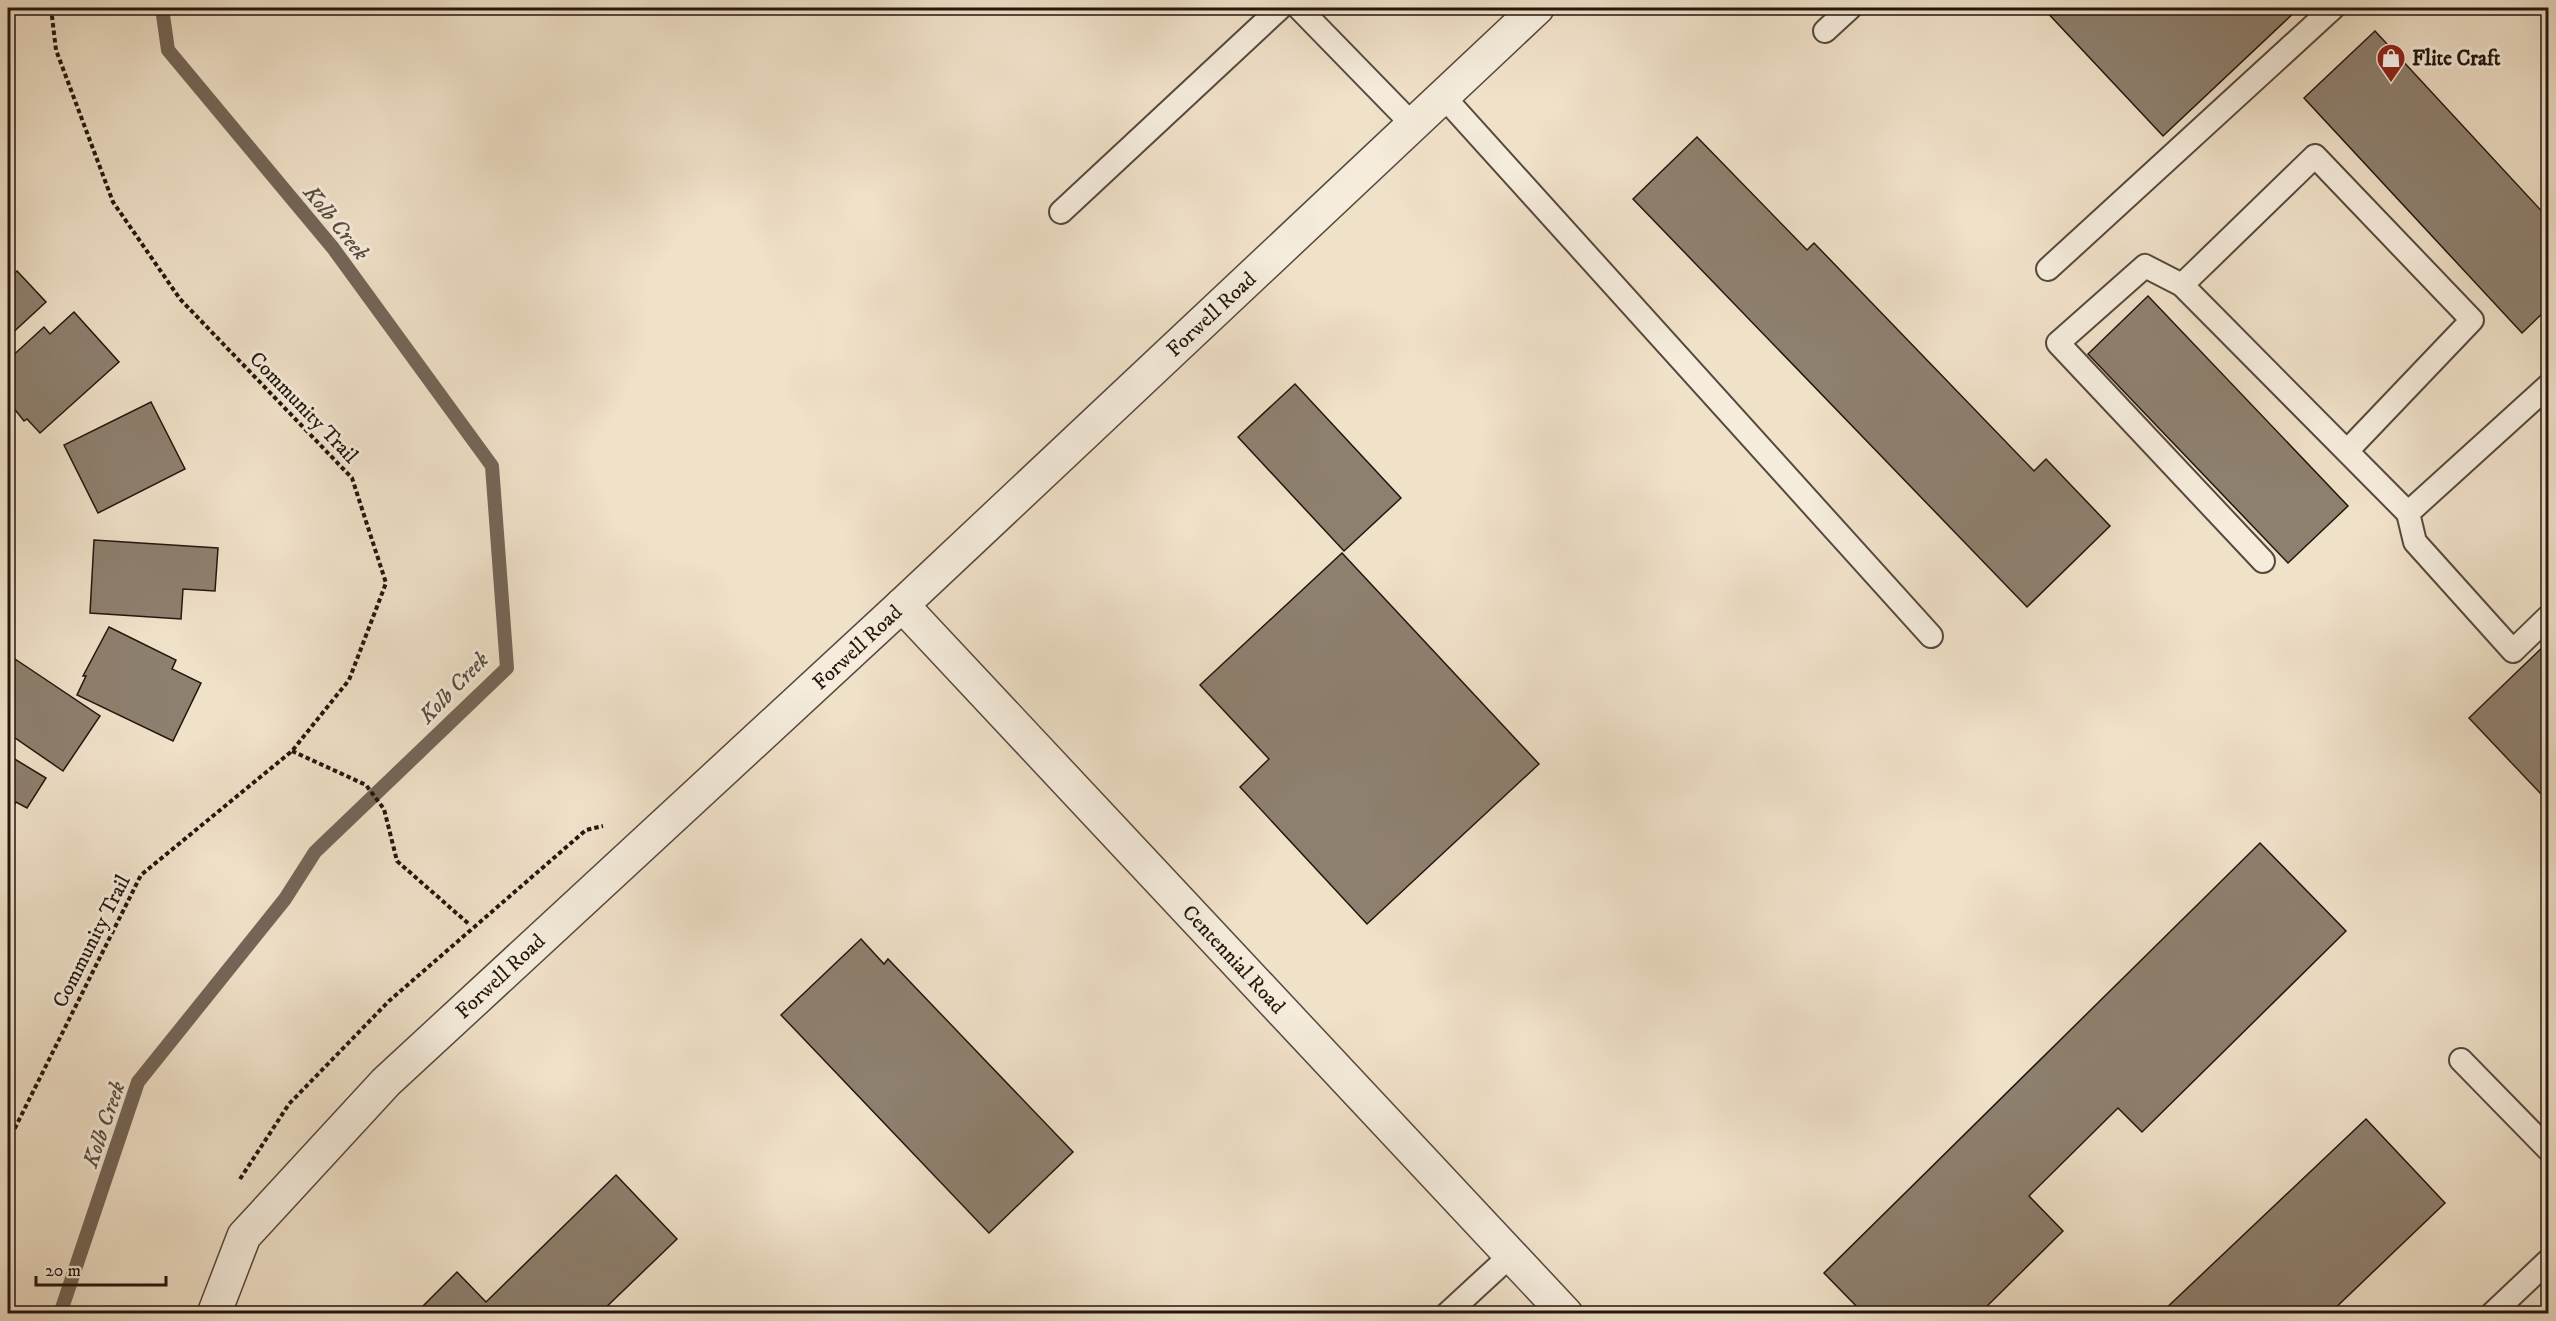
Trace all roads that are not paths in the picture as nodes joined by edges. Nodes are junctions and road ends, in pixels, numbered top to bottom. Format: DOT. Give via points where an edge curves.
graph roads {
  1 [pos="1280,8"];
  2 [pos="1299,8"];
  3 [pos="1537,8"];
  4 [pos="1850,8"];
  5 [pos="2333,8"];
  6 [pos="1825,31"];
  7 [pos="1443,96"];
  8 [pos="1413,125"];
  9 [pos="1061,213"];
  10 [pos="2048,268"];
  11 [pos="2182,285"];
  12 [pos="2548,386"];
  13 [pos="2346,451"];
  14 [pos="2408,513"];
  15 [pos="2262,561"];
  16 [pos="902,605"];
  17 [pos="2548,617"];
  18 [pos="1931,636"];
  19 [pos="2461,1060"];
  20 [pos="2548,1149"];
  21 [pos="1511,1255"];
  22 [pos="2548,1261"];
  23 [pos="214,1314"];
  24 [pos="1447,1314"];
  25 [pos="1566,1314"];
  26 [pos="2492,1314"];
  1 -- 9 [label="lane"];
  2 -- 8 [label="lane"];
  3 -- 7 [label="street, Forwell Road"];
  4 -- 6 [label="lane"];
  5 -- 10 [label="lane"];
  7 -- 8 [label="street, Forwell Road"];
  7 -- 18 [label="lane"];
  8 -- 16 [label="street, Forwell Road"];
  11 -- 13 [label="lane"];
  11 -- 13 [label="lane" via="2315,156 2472,320"];
  11 -- 15 [label="lane" via="2145,266 2058,344"];
  12 -- 14 [label="lane"];
  13 -- 14 [label="lane"];
  14 -- 17 [label="lane" via="2415,542 2513,651"];
  16 -- 21 [label="street, Centennial Road"];
  16 -- 23 [label="street, Forwell Road" via="386,1082 244,1236"];
  19 -- 20 [label="lane"];
  21 -- 24 [label="lane"];
  21 -- 25 [label="street, Centennial Road"];
  22 -- 26 [label="lane"];
}
